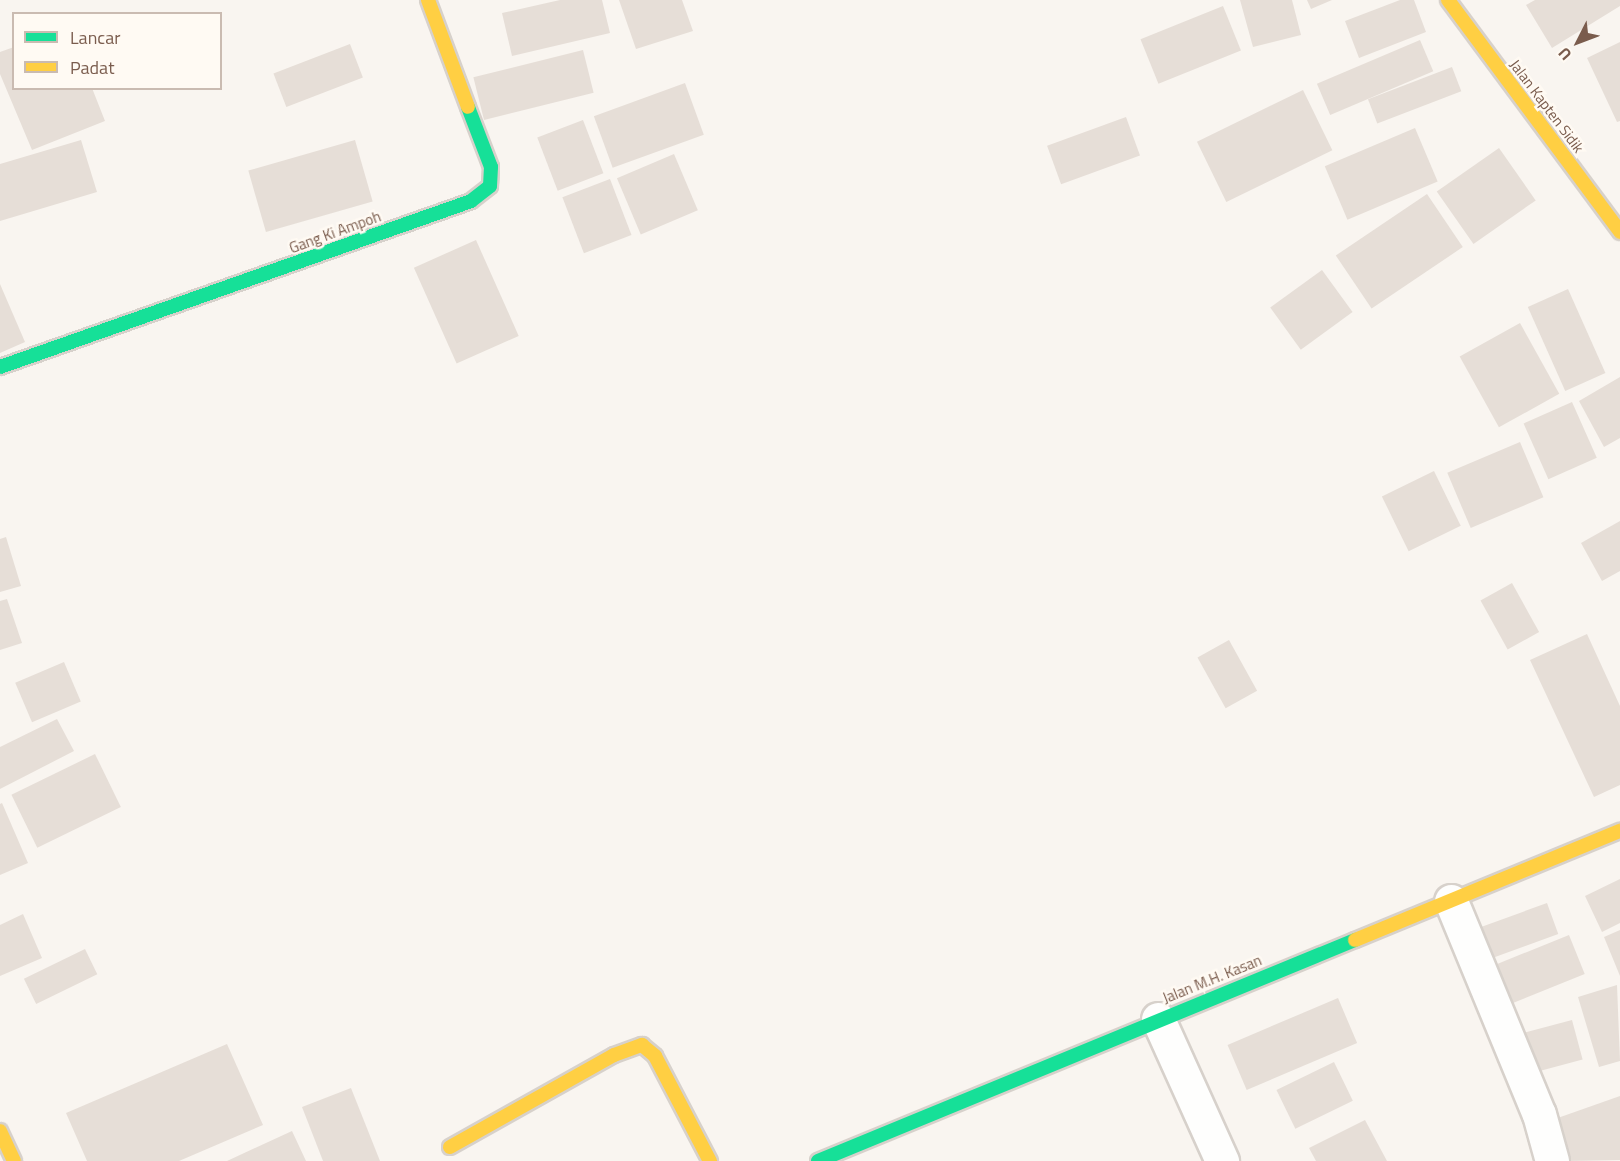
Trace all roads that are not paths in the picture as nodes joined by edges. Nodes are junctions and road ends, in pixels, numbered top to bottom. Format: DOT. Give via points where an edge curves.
graph roads {
  1 [pos="428,0"];
  2 [pos="1448,0"];
  3 [pos="1620,232"];
  4 [pos="0,366"];
  5 [pos="1620,831"];
  6 [pos="1451,901"];
  7 [pos="1158,1019"];
  8 [pos="0,1131"];
  9 [pos="450,1147"];
  10 [pos="14,1161"];
  11 [pos="710,1161"];
  12 [pos="818,1161"];
  13 [pos="1222,1161"];
  14 [pos="1552,1161"];
  1 -- 4 [label="street, Gang Ki Ampoh" via="491,167 490,186 471,201 70,345"];
  2 -- 3 [label="street, Jalan Kapten Sidik"];
  5 -- 6 [label="street, Jalan M.H. Kasan"];
  6 -- 7 [label="street, Jalan M.H. Kasan"];
  6 -- 14 [label="street" via="1539,1114"];
  7 -- 12 [label="street, Jalan M.H. Kasan"];
  7 -- 13 [label="street"];
  8 -- 10 [label="street"];
  9 -- 11 [label="street" via="614,1055 642,1046 655,1056"];
}
